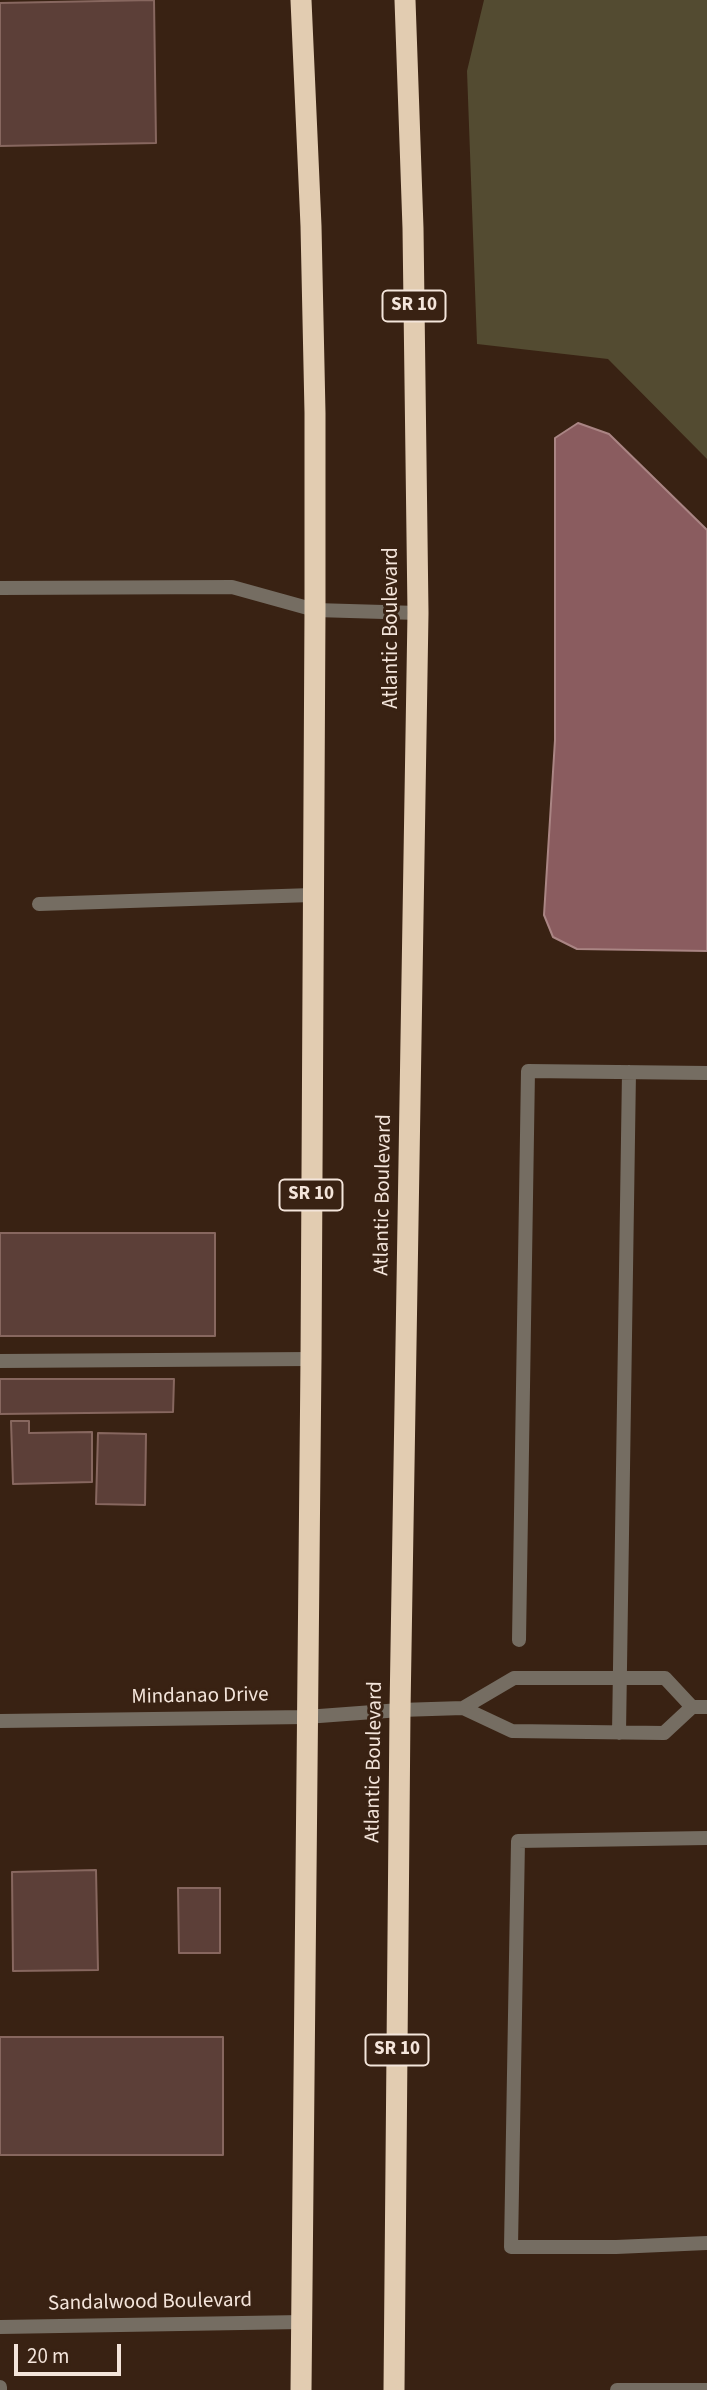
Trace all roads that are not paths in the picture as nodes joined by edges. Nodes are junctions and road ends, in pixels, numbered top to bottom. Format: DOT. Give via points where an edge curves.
graph roads {
  1 [pos="301,0"];
  2 [pos="405,0"];
  3 [pos="0,588"];
  4 [pos="315,610"];
  5 [pos="418,613"];
  6 [pos="312,895"];
  7 [pos="39,904"];
  8 [pos="629,1072"];
  9 [pos="707,1073"];
  10 [pos="311,1359"];
  11 [pos="0,1361"];
  12 [pos="519,1640"];
  13 [pos="619,1678"];
  14 [pos="692,1707"];
  15 [pos="707,1707"];
  16 [pos="463,1708"];
  17 [pos="400,1710"];
  18 [pos="306,1717"];
  19 [pos="0,1721"];
  20 [pos="619,1732"];
  21 [pos="707,1838"];
  22 [pos="707,2243"];
  23 [pos="302,2322"];
  24 [pos="0,2327"];
  25 [pos="301,2390"];
  26 [pos="394,2390"];
  27 [pos="617,2390"];
  28 [pos="707,2390"];
  1 -- 4 [label="highway, SR 10" via="311,226"];
  2 -- 5 [label="highway, Atlantic Boulevard / SR 10"];
  3 -- 4 [label="street" via="232,587"];
  4 -- 5 [label="street"];
  4 -- 6 [label="highway, SR 10"];
  5 -- 17 [label="highway, Atlantic Boulevard / SR 10"];
  6 -- 7 [label="street"];
  6 -- 10 [label="highway, SR 10"];
  8 -- 9 [label="street"];
  8 -- 12 [label="street" via="528,1071"];
  8 -- 13 [label="street"];
  10 -- 11 [label="street"];
  10 -- 18 [label="highway, SR 10"];
  13 -- 14 [label="street" via="665,1678"];
  13 -- 16 [label="street" via="514,1678"];
  13 -- 20 [label="street"];
  14 -- 15 [label="street"];
  14 -- 20 [label="street" via="664,1733"];
  16 -- 17 [label="street, Mindanao Drive"];
  16 -- 20 [label="street" via="512,1731"];
  17 -- 18 [label="street, Mindanao Drive"];
  17 -- 26 [label="highway, Atlantic Boulevard / SR 10"];
  18 -- 19 [label="street, Mindanao Drive"];
  18 -- 23 [label="highway, SR 10"];
  21 -- 22 [label="street" via="518,1841 511,2248"];
  23 -- 24 [label="street, Sandalwood Boulevard"];
  23 -- 25 [label="highway, SR 10"];
  27 -- 28 [label="street"];
}
